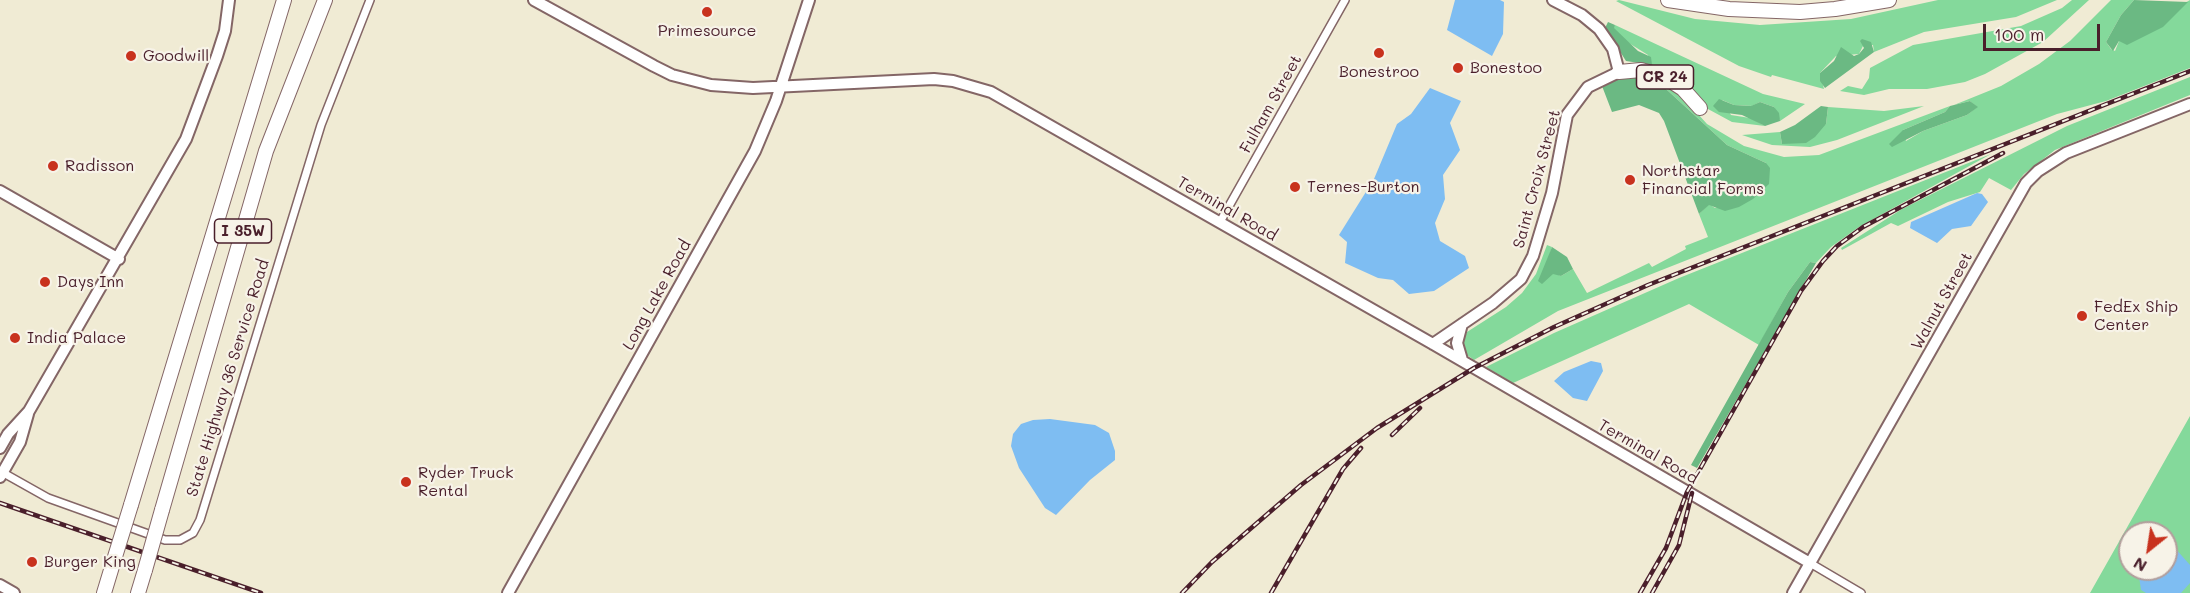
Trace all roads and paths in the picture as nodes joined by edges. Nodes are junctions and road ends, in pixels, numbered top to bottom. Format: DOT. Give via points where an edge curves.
graph roads {
  1 [pos="229,0"];
  2 [pos="283,0"];
  3 [pos="325,0"];
  4 [pos="370,0"];
  5 [pos="534,0"];
  6 [pos="809,0"];
  7 [pos="1345,0"];
  8 [pos="1553,0"];
  9 [pos="1668,0"];
  10 [pos="1889,0"];
  11 [pos="1619,72"];
  12 [pos="781,86"];
  13 [pos="2190,104"];
  14 [pos="1700,108"];
  15 [pos="0,190"];
  16 [pos="1220,222"];
  17 [pos="119,259"];
  18 [pos="1462,324"];
  19 [pos="1433,344"];
  20 [pos="1462,360"];
  21 [pos="29,411"];
  22 [pos="0,448"];
  23 [pos="1,474"];
  24 [pos="1810,563"];
  25 [pos="0,585"];
  26 [pos="14,593"];
  27 [pos="104,593"];
  28 [pos="138,593"];
  29 [pos="508,593"];
  30 [pos="1793,593"];
  31 [pos="1861,593"];
  1 -- 17 [label="street" via="225,31 194,120"];
  2 -- 27 [label="highway, I 35W, bridge"];
  3 -- 28 [label="highway, I 35W, bridge" via="266,151"];
  4 -- 23 [label="street, State Highway 36 Service Road" via="321,125 193,533 180,540 165,540 48,498"];
  5 -- 12 [label="street, Terminal Road" via="672,75 732,88"];
  6 -- 12 [label="street, Long Lake Road"];
  7 -- 16 [label="street, Fulham Street"];
  8 -- 11 [label="street" via="1599,29 1613,50"];
  9 -- 10 [label="highway" via="1730,9 1800,12"];
  11 -- 14 [label="highway, CR 24" via="1641,70 1663,76 1683,89"];
  11 -- 18 [label="street, Saint Croix Street / CR 24" via="1588,87 1567,116 1552,193 1533,256 1521,279"];
  12 -- 16 [label="street, Terminal Road" via="911,79 953,81 973,87 1012,102"];
  12 -- 29 [label="street, Long Lake Road" via="755,151"];
  13 -- 24 [label="street, Walnut Street" via="2066,153 2026,183"];
  15 -- 17 [label="street"];
  16 -- 19 [label="street, Terminal Road"];
  17 -- 21 [label="street"];
  18 -- 19 [label="street, Saint Croix Street / CR 24"];
  18 -- 20 [label="street" via="1457,343"];
  19 -- 20 [label="street, Terminal Road"];
  20 -- 24 [label="street, Terminal Road"];
  21 -- 22 [label="street"];
  21 -- 23 [label="street" via="20,442"];
  24 -- 30 [label="street, Walnut Street"];
  24 -- 31 [label="street, Terminal Road"];
  25 -- 26 [label="street"];
}
